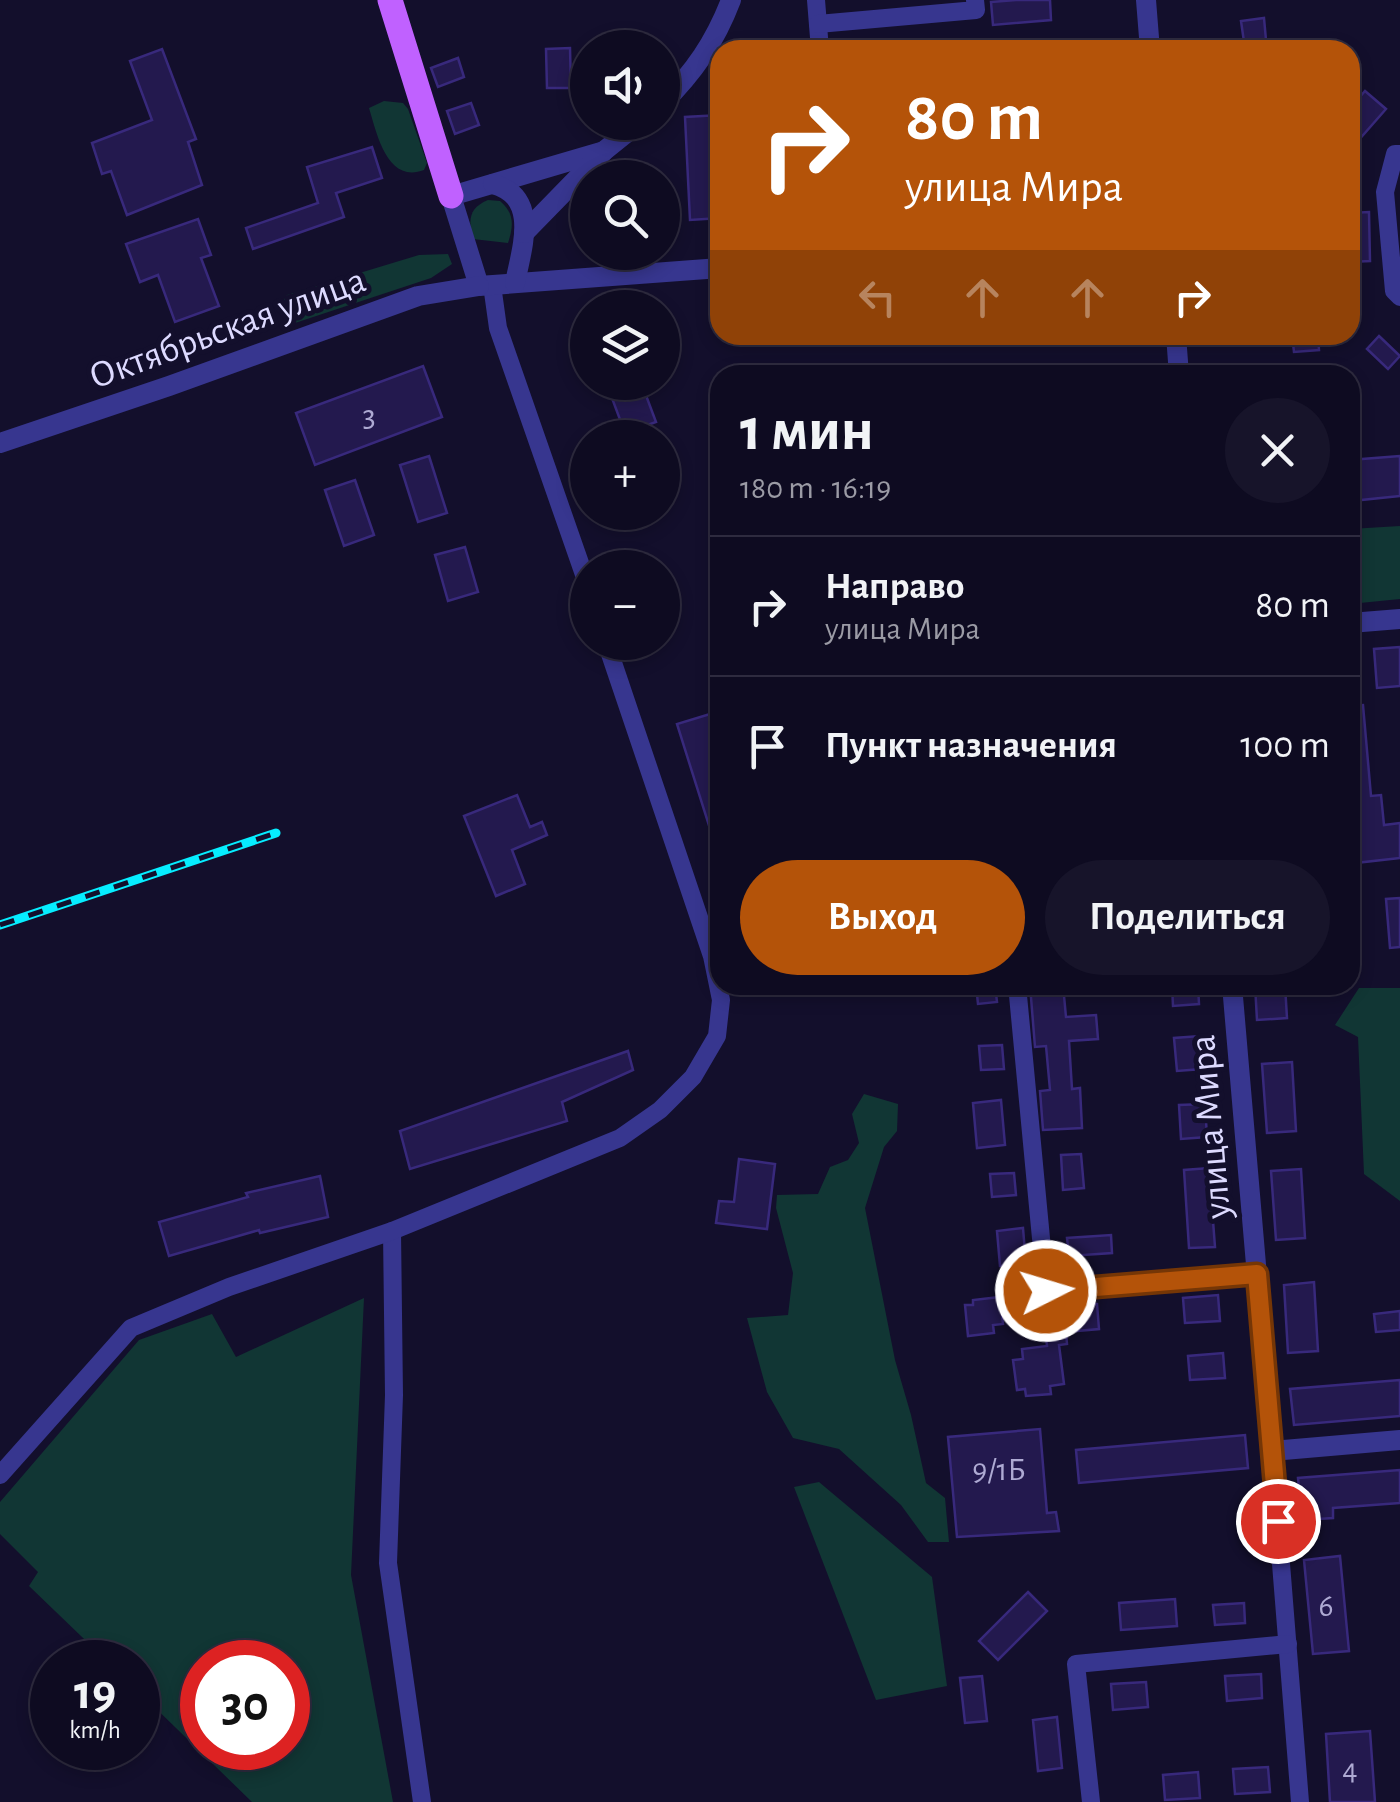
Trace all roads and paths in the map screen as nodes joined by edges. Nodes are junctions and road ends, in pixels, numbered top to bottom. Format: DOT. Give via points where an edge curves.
graph roads {
  1 [pos="390,0"];
  2 [pos="731,0"];
  3 [pos="816,0"];
  4 [pos="975,0"];
  5 [pos="1146,0"];
  6 [pos="818,24"];
  7 [pos="715,40"];
  8 [pos="819,40"];
  9 [pos="1149,40"];
  10 [pos="710,47"];
  11 [pos="680,85"];
  12 [pos="618,140"];
  13 [pos="604,151"];
  14 [pos="1400,154"];
  15 [pos="493,184"];
  16 [pos="452,196"];
  17 [pos="524,232"];
  18 [pos="710,269"];
  19 [pos="515,283"];
  20 [pos="486,285"];
  21 [pos="1400,298"];
  22 [pos="0,443"];
  23 [pos="575,550"];
  24 [pos="1400,619"];
  25 [pos="1360,622"];
  26 [pos="612,660"];
  27 [pos="710,950"];
  28 [pos="720,995"];
  29 [pos="1018,995"];
  30 [pos="1233,995"];
  31 [pos="392,1232"];
  32 [pos="1257,1274"];
  33 [pos="1400,1440"];
  34 [pos="1272,1452"];
  35 [pos="0,1475"];
  36 [pos="1288,1644"];
  37 [pos="422,1802"];
  38 [pos="1092,1802"];
  39 [pos="1300,1802"];
  1 -- 16 [label="main road"];
  2 -- 7 [label="street"];
  3 -- 6 [label="street"];
  4 -- 6 [label="street" via="976,10"];
  5 -- 9 [label="street"];
  6 -- 8 [label="street"];
  10 -- 11 [label="street"];
  12 -- 13 [label="street"];
  13 -- 15 [label="street"];
  13 -- 17 [label="street"];
  14 -- 21 [label="street" via="1385,192"];
  15 -- 16 [label="street"];
  15 -- 17 [label="street" via="521,204"];
  16 -- 20 [label="street"];
  17 -- 19 [label="street"];
  18 -- 19 [label="street"];
  19 -- 20 [label="street, Октябрьская улица"];
  20 -- 22 [label="street, Октябрьская улица" via="418,296"];
  20 -- 23 [label="street"];
  24 -- 25 [label="street"];
  26 -- 27 [label="street"];
  28 -- 31 [label="street" via="717,1036 693,1077 660,1110 620,1138"];
  29 -- 32 [label="street" via="1046,1291"];
  30 -- 32 [label="street, улица Мира"];
  31 -- 35 [label="street" via="131,1328"];
  31 -- 37 [label="street" via="388,1563"];
  32 -- 34 [label="street, улица Мира"];
  33 -- 34 [label="street"];
  34 -- 36 [label="street, улица Мира"];
  36 -- 38 [label="street" via="1076,1664"];
  36 -- 39 [label="street, улица Мира"];
}
